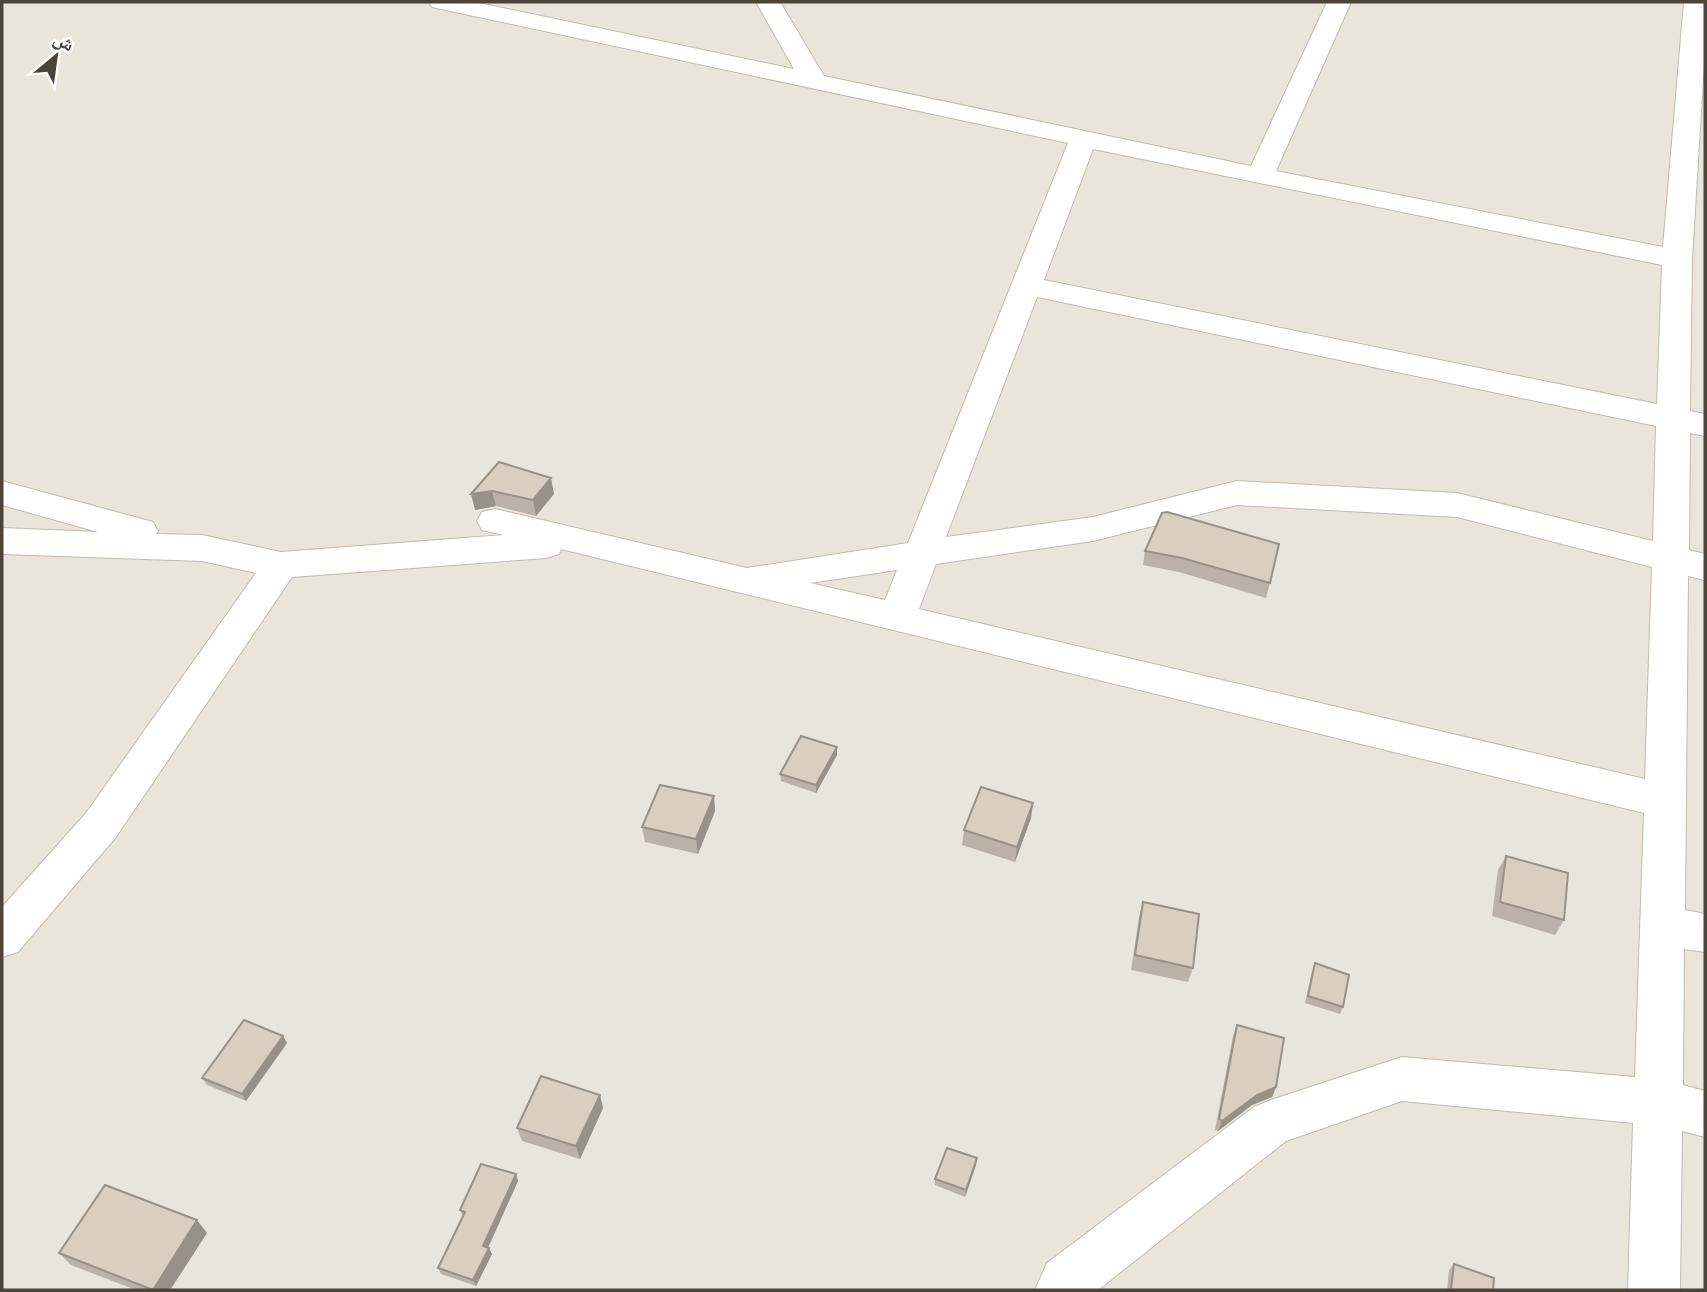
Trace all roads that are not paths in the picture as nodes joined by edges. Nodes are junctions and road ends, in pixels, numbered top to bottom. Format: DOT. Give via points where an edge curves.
graph roads {
  1 [pos="441,2"];
  2 [pos="768,2"];
  3 [pos="1339,2"];
  4 [pos="1696,2"];
  5 [pos="1698,78"];
  6 [pos="814,81"];
  7 [pos="1084,138"];
  8 [pos="1259,176"];
  9 [pos="1676,260"];
  10 [pos="1026,285"];
  11 [pos="1689,421"];
  12 [pos="2,494"];
  13 [pos="495,521"];
  14 [pos="2,541"];
  15 [pos="583,542"];
  16 [pos="202,548"];
  17 [pos="921,554"];
  18 [pos="1688,562"];
  19 [pos="281,565"];
  20 [pos="740,580"];
  21 [pos="897,617"];
  22 [pos="1665,801"];
  23 [pos="1662,926"];
  24 [pos="1705,933"];
  25 [pos="2,938"];
  26 [pos="1658,1102"];
  27 [pos="1705,1114"];
  28 [pos="1061,1290"];
  29 [pos="1654,1290"];
  1 -- 6 [label="street"];
  2 -- 6 [label="street"];
  3 -- 8 [label="street"];
  4 -- 5 [label="street"];
  5 -- 9 [label="street"];
  6 -- 7 [label="street"];
  7 -- 8 [label="street"];
  7 -- 10 [label="street"];
  8 -- 9 [label="street"];
  9 -- 11 [label="street"];
  10 -- 11 [label="street"];
  10 -- 17 [label="street"];
  11 -- 18 [label="street"];
  12 -- 16 [label="street"];
  13 -- 15 [label="street"];
  14 -- 16 [label="street"];
  15 -- 19 [label="street"];
  15 -- 20 [label="street"];
  16 -- 19 [label="street"];
  17 -- 18 [label="street" via="1093,529 1237,493 1457,505"];
  17 -- 20 [label="street"];
  17 -- 21 [label="street"];
  18 -- 22 [label="street"];
  19 -- 25 [label="street" via="101,825"];
  20 -- 21 [label="street"];
  21 -- 22 [label="street"];
  22 -- 23 [label="street"];
  23 -- 24 [label="street"];
  23 -- 26 [label="street"];
  26 -- 27 [label="street"];
  26 -- 28 [label="street" via="1402,1079 1271,1123"];
  26 -- 29 [label="street"];
}
